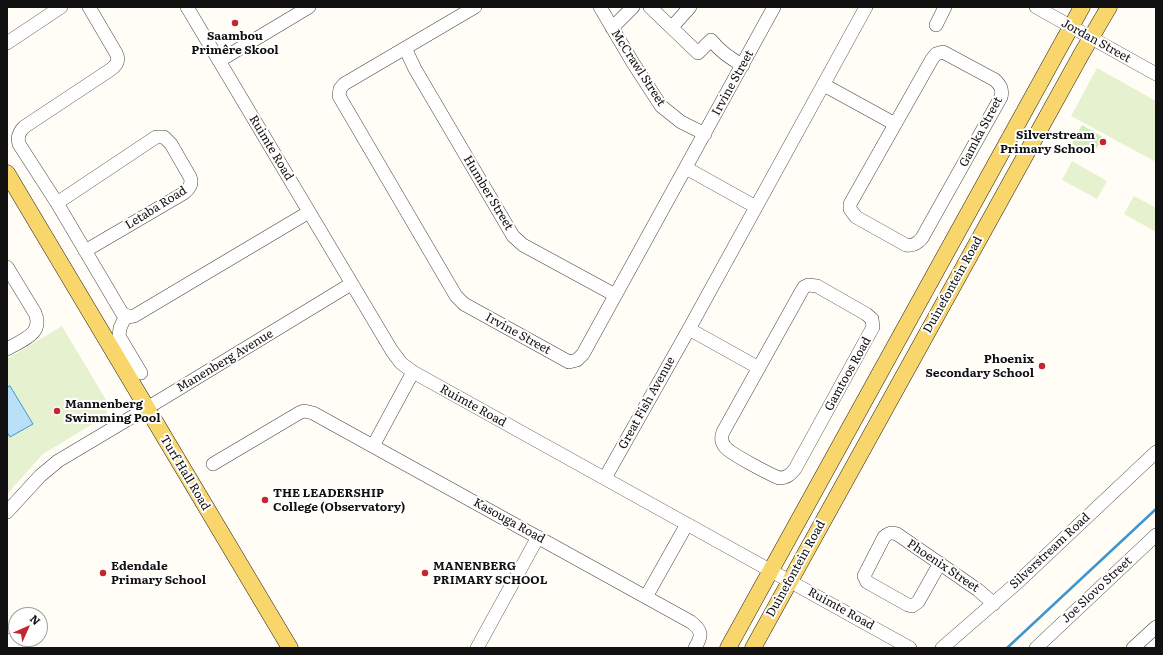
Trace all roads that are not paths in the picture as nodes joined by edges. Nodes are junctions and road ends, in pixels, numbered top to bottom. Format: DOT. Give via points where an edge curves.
graph roads {
  1 [pos="61,7"];
  2 [pos="89,7"];
  3 [pos="187,7"];
  4 [pos="309,7"];
  5 [pos="475,7"];
  6 [pos="600,7"];
  7 [pos="633,7"];
  8 [pos="650,7"];
  9 [pos="690,7"];
  10 [pos="774,7"];
  11 [pos="866,7"];
  12 [pos="945,7"];
  13 [pos="1036,7"];
  14 [pos="1082,7"];
  15 [pos="1109,7"];
  16 [pos="936,25"];
  17 [pos="672,27"];
  18 [pos="1071,27"];
  19 [pos="612,28"];
  20 [pos="1091,38"];
  21 [pos="7,43"];
  22 [pos="405,48"];
  23 [pos="219,61"];
  24 [pos="743,65"];
  25 [pos="1156,74"];
  26 [pos="824,85"];
  27 [pos="895,124"];
  28 [pos="705,134"];
  29 [pos="686,168"];
  30 [pos="7,173"];
  31 [pos="57,203"];
  32 [pos="756,207"];
  33 [pos="309,212"];
  34 [pos="85,252"];
  35 [pos="7,267"];
  36 [pos="351,284"];
  37 [pos="615,295"];
  38 [pos="126,316"];
  39 [pos="689,329"];
  40 [pos="7,349"];
  41 [pos="759,368"];
  42 [pos="413,372"];
  43 [pos="141,373"];
  44 [pos="146,408"];
  45 [pos="373,446"];
  46 [pos="1156,452"];
  47 [pos="213,464"];
  48 [pos="605,478"];
  49 [pos="7,512"];
  50 [pos="687,524"];
  51 [pos="1156,535"];
  52 [pos="538,537"];
  53 [pos="940,563"];
  54 [pos="770,570"];
  55 [pos="789,581"];
  56 [pos="646,597"];
  57 [pos="994,604"];
  58 [pos="1156,627"];
  59 [pos="7,640"];
  60 [pos="1037,647"];
  61 [pos="21,648"];
  62 [pos="290,648"];
  63 [pos="477,648"];
  64 [pos="695,648"];
  65 [pos="728,648"];
  66 [pos="752,648"];
  67 [pos="910,648"];
  68 [pos="942,648"];
  69 [pos="1132,648"];
  1 -- 21 [label="street"];
  2 -- 31 [label="street" via="116,53 117,64 24,127 18,136 19,144"];
  3 -- 23 [label="street, Ruimte Road"];
  4 -- 23 [label="street"];
  5 -- 22 [label="street, Irvine Street"];
  6 -- 19 [label="street, McCrawl Street"];
  7 -- 19 [label="street"];
  8 -- 17 [label="street"];
  9 -- 17 [label="street"];
  10 -- 24 [label="street, Irvine Street"];
  11 -- 26 [label="street, Great Fish Avenue"];
  12 -- 16 [label="street"];
  13 -- 18 [label="street, Jordan Street"];
  14 -- 18 [label="main road, Duinefontein Road"];
  15 -- 20 [label="main road, Duinefontein Road"];
  17 -- 24 [label="street" via="698,53 711,40 732,60"];
  18 -- 20 [label="street, Jordan Street"];
  18 -- 54 [label="main road, Duinefontein Road"];
  19 -- 28 [label="street, McCrawl Street" via="661,106 681,122"];
  20 -- 25 [label="street, Jordan Street"];
  20 -- 55 [label="main road, Duinefontein Road"];
  22 -- 37 [label="street, Humber Street" via="513,236 523,245"];
  22 -- 37 [label="street, Irvine Street" via="344,84 339,96 456,296 464,304 569,362 577,360 583,354"];
  23 -- 33 [label="street, Ruimte Road"];
  24 -- 28 [label="street, Irvine Street"];
  26 -- 27 [label="street"];
  26 -- 32 [label="street, Great Fish Avenue"];
  27 -- 27 [label="street, Gamka Street" via="936,54 947,54 995,80 1001,87 1001,97 922,238 910,246 856,217 850,209 852,200"];
  28 -- 29 [label="street, Irvine Street"];
  29 -- 32 [label="street"];
  29 -- 37 [label="street, Irvine Street"];
  30 -- 44 [label="main road, Turf Hall Road"];
  31 -- 34 [label="street"];
  31 -- 34 [label="street, Letaba Road" via="156,137 164,137 171,144 190,177 189,188 184,192"];
  32 -- 39 [label="street, Great Fish Avenue"];
  33 -- 36 [label="street, Ruimte Road"];
  33 -- 38 [label="street" via="134,316"];
  34 -- 38 [label="street"];
  35 -- 40 [label="street" via="34,313 38,325 30,336"];
  36 -- 42 [label="street, Ruimte Road" via="392,351 401,363"];
  36 -- 44 [label="street, Manenberg Avenue"];
  38 -- 43 [label="street" via="119,336"];
  39 -- 41 [label="street"];
  39 -- 48 [label="street, Great Fish Avenue"];
  41 -- 41 [label="street, Gamtoos Road" via="801,292 808,285 817,286 872,319 871,331 795,469 784,478 774,476 729,451 722,443 723,432"];
  42 -- 45 [label="street"];
  42 -- 48 [label="street, Ruimte Road"];
  44 -- 49 [label="street, Manenberg Avenue" via="58,461 40,476"];
  44 -- 62 [label="main road, Turf Hall Road"];
  45 -- 47 [label="street, Kasouga Road" via="313,413 304,411"];
  45 -- 52 [label="street, Kasouga Road"];
  46 -- 57 [label="street, Silverstream Road"];
  48 -- 50 [label="street, Ruimte Road"];
  50 -- 54 [label="street, Ruimte Road"];
  50 -- 56 [label="street"];
  51 -- 60 [label="street, Joe Slovo Street"];
  52 -- 56 [label="street, Kasouga Road"];
  52 -- 63 [label="street"];
  53 -- 53 [label="street, Phoenix Street" via="918,602 912,606 864,578 864,573 884,537 890,533 897,534"];
  53 -- 57 [label="street, Phoenix Street"];
  54 -- 55 [label="street, Ruimte Road"];
  54 -- 65 [label="main road, Duinefontein Road"];
  55 -- 66 [label="main road, Duinefontein Road"];
  55 -- 67 [label="street, Ruimte Road"];
  56 -- 64 [label="street, Kasouga Road" via="697,626 700,637"];
  57 -- 68 [label="street, Silverstream Road"];
  58 -- 69 [label="street"];
  59 -- 61 [label="street"];
}
